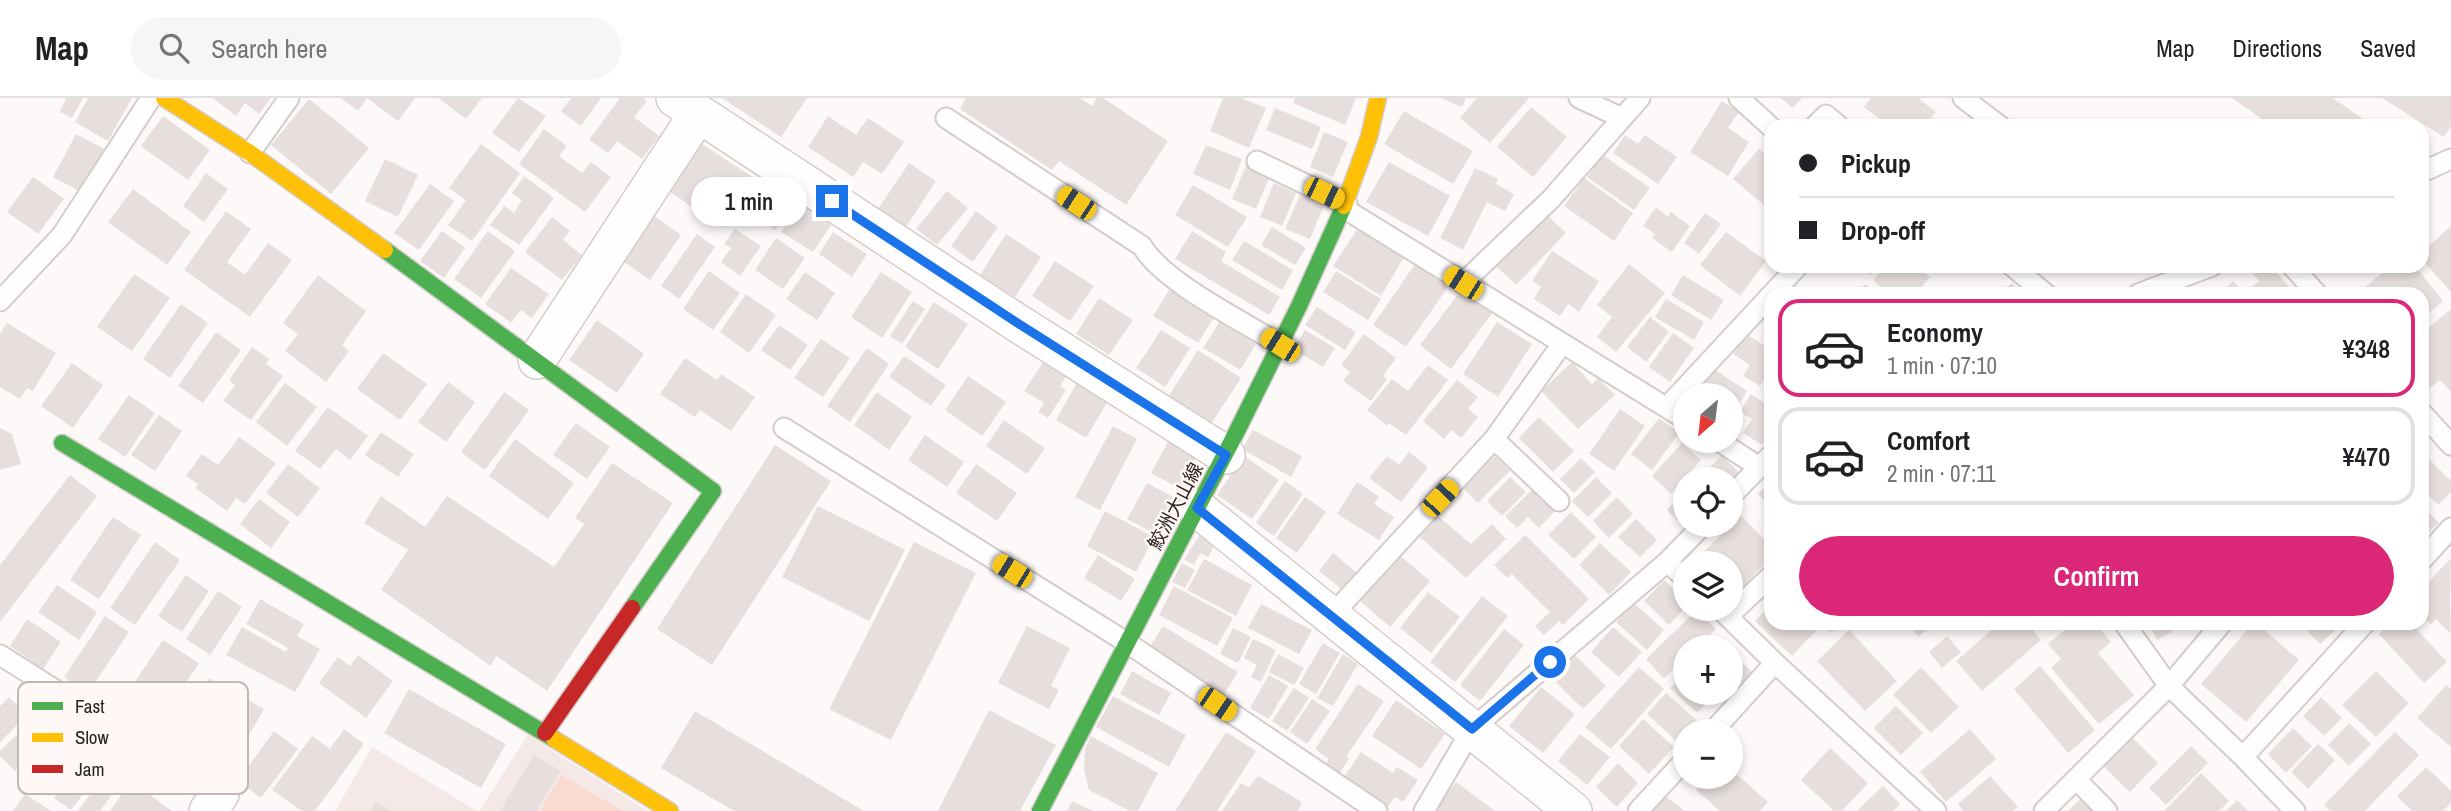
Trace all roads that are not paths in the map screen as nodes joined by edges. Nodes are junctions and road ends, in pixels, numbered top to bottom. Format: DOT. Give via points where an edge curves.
graph roads {
  1 [pos="150,98"];
  2 [pos="164,98"];
  3 [pos="289,98"];
  4 [pos="1378,98"];
  5 [pos="1579,98"];
  6 [pos="1640,98"];
  7 [pos="1739,98"];
  8 [pos="1964,98"];
  9 [pos="687,106"];
  10 [pos="946,118"];
  11 [pos="1622,118"];
  12 [pos="1991,119"];
  13 [pos="1764,121"];
  14 [pos="250,153"];
  15 [pos="2451,159"];
  16 [pos="1257,160"];
  17 [pos="2429,170"];
  18 [pos="1346,206"];
  19 [pos="1791,273"];
  20 [pos="2020,273"];
  21 [pos="2186,273"];
  22 [pos="2298,273"];
  23 [pos="1463,283"];
  24 [pos="1778,287"];
  25 [pos="2038,287"];
  26 [pos="2154,287"];
  27 [pos="2310,287"];
  28 [pos="0,301"];
  29 [pos="1764,303"];
  30 [pos="1562,344"];
  31 [pos="1280,345"];
  32 [pos="537,360"];
  33 [pos="1667,407"];
  34 [pos="1673,411"];
  35 [pos="2429,421"];
  36 [pos="784,428"];
  37 [pos="1494,439"];
  38 [pos="62,443"];
  39 [pos="2451,445"];
  40 [pos="1743,451"];
  41 [pos="1226,455"];
  42 [pos="1764,461"];
  43 [pos="1764,462"];
  44 [pos="1743,484"];
  45 [pos="1559,501"];
  46 [pos="1197,508"];
  47 [pos="2451,528"];
  48 [pos="1691,537"];
  49 [pos="2429,552"];
  50 [pos="1667,562"];
  51 [pos="1673,567"];
  52 [pos="1764,581"];
  53 [pos="1743,597"];
  54 [pos="1332,615"];
  55 [pos="1733,621"];
  56 [pos="2129,630"];
  57 [pos="2216,630"];
  58 [pos="2359,630"];
  59 [pos="1126,642"];
  60 [pos="0,655"];
  61 [pos="1775,663"];
  62 [pos="39,682"];
  63 [pos="2169,686"];
  64 [pos="1724,719"];
  65 [pos="1472,729"];
  66 [pos="545,733"];
  67 [pos="2243,757"];
  68 [pos="1673,773"];
  69 [pos="2076,779"];
  70 [pos="670,811"];
  71 [pos="1040,811"];
  72 [pos="1377,811"];
  73 [pos="1424,811"];
  74 [pos="1573,811"];
  75 [pos="1638,811"];
  76 [pos="1936,811"];
  77 [pos="2043,811"];
  78 [pos="2107,811"];
  79 [pos="2295,811"];
  1 -- 28 [label="lane" via="62,235"];
  2 -- 14 [label="street"];
  3 -- 14 [label="lane"];
  4 -- 18 [label="street, 鮫洲大山線"];
  5 -- 11 [label="lane"];
  6 -- 11 [label="lane"];
  7 -- 13 [label="lane"];
  8 -- 12 [label="lane"];
  9 -- 32 [label="street"];
  9 -- 41 [label="street"];
  10 -- 31 [label="lane" via="1142,246 1169,276"];
  11 -- 23 [label="lane" via="1551,199"];
  14 -- 32 [label="street"];
  15 -- 17 [label="lane"];
  16 -- 18 [label="lane"];
  18 -- 23 [label="lane"];
  18 -- 31 [label="street, 鮫洲大山線"];
  19 -- 24 [label="lane"];
  20 -- 25 [label="lane"];
  21 -- 26 [label="lane"];
  22 -- 27 [label="lane"];
  23 -- 30 [label="lane"];
  29 -- 33 [label="lane"];
  30 -- 33 [label="lane"];
  30 -- 37 [label="lane"];
  31 -- 41 [label="street, 鮫洲大山線"];
  32 -- 66 [label="street" via="713,491"];
  33 -- 34 [label="lane"];
  35 -- 39 [label="lane"];
  36 -- 59 [label="lane"];
  37 -- 45 [label="lane"];
  37 -- 54 [label="lane"];
  38 -- 66 [label="street"];
  40 -- 42 [label="lane"];
  41 -- 46 [label="street, 鮫洲大山線"];
  43 -- 44 [label="lane"];
  46 -- 54 [label="street"];
  46 -- 59 [label="street, 鮫洲大山線"];
  47 -- 49 [label="lane"];
  48 -- 50 [label="lane"];
  50 -- 51 [label="lane"];
  50 -- 65 [label="lane"];
  52 -- 53 [label="lane"];
  54 -- 65 [label="street"];
  55 -- 61 [label="lane"];
  56 -- 63 [label="lane"];
  57 -- 63 [label="lane"];
  58 -- 67 [label="lane"];
  59 -- 71 [label="street, 鮫洲大山線"];
  59 -- 72 [label="lane"];
  60 -- 62 [label="lane"];
  61 -- 64 [label="lane"];
  61 -- 76 [label="lane"];
  63 -- 67 [label="lane"];
  63 -- 69 [label="lane"];
  65 -- 73 [label="lane"];
  65 -- 74 [label="street"];
  66 -- 70 [label="street"];
  67 -- 79 [label="lane"];
  68 -- 75 [label="lane"];
  69 -- 77 [label="lane"];
  69 -- 78 [label="lane"];
}
